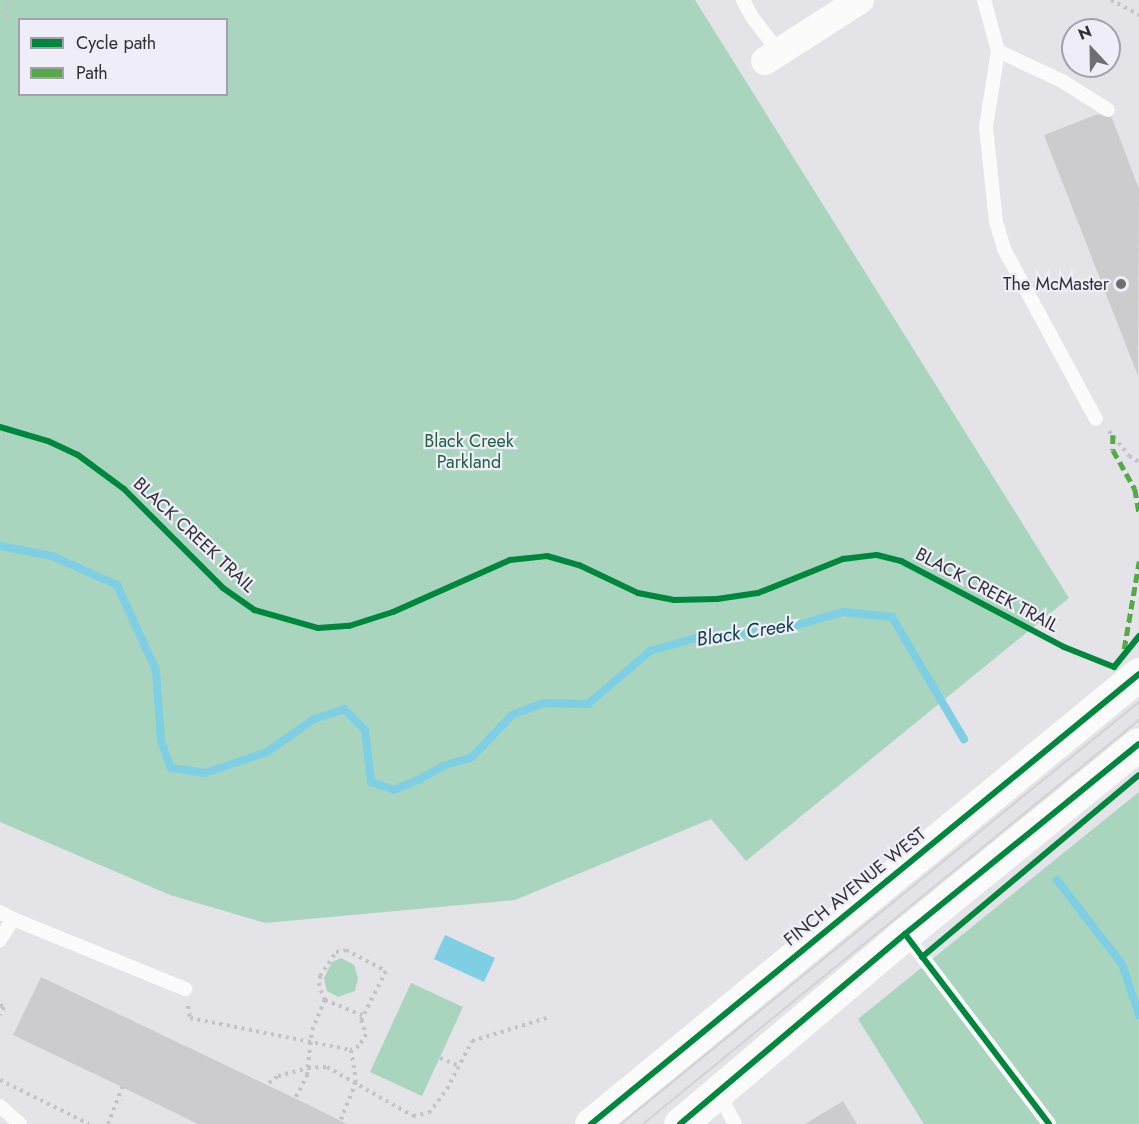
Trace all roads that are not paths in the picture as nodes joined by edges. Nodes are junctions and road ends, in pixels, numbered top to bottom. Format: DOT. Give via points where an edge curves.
graph roads {
  1 [pos="743,0"];
  2 [pos="860,0"];
  3 [pos="984,0"];
  4 [pos="998,51"];
  5 [pos="772,56"];
  6 [pos="1108,110"];
  7 [pos="1096,419"];
  8 [pos="1139,674"];
  9 [pos="1139,744"];
  10 [pos="0,912"];
  11 [pos="13,918"];
  12 [pos="905,934"];
  13 [pos="0,940"];
  14 [pos="185,989"];
  15 [pos="718,1091"];
  16 [pos="0,1107"];
  17 [pos="20,1124"];
  18 [pos="591,1124"];
  19 [pos="680,1124"];
  20 [pos="735,1124"];
  21 [pos="1049,1124"];
  1 -- 5 [label="lane"];
  2 -- 5 [label="street"];
  3 -- 4 [label="lane"];
  4 -- 6 [label="lane" via="1062,81"];
  4 -- 7 [label="lane" via="986,127 996,222 1001,240"];
  8 -- 18 [label="main road, FINCH AVENUE WEST"];
  9 -- 12 [label="main road"];
  10 -- 11 [label="lane"];
  11 -- 13 [label="lane"];
  11 -- 14 [label="lane"];
  12 -- 15 [label="main road"];
  12 -- 21 [label="lane"];
  15 -- 19 [label="main road"];
  15 -- 20 [label="lane"];
  16 -- 17 [label="lane"];
}
